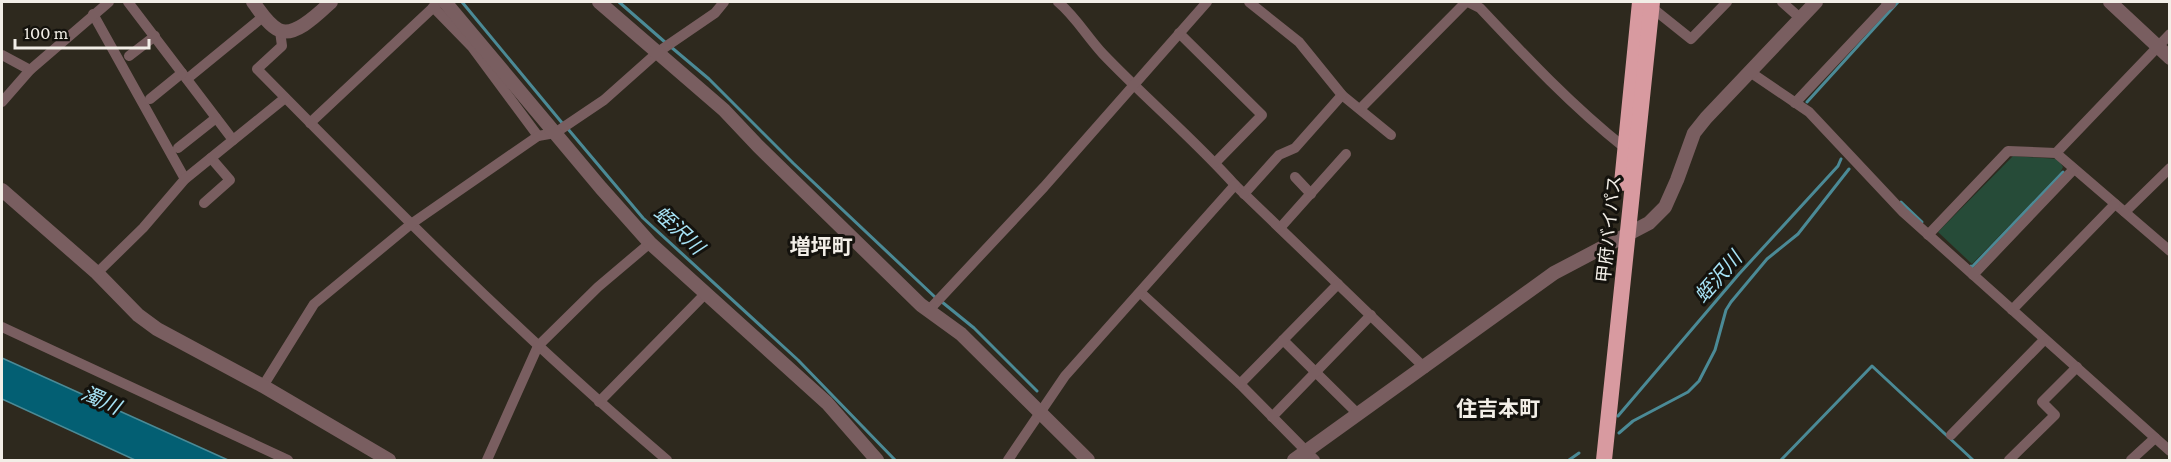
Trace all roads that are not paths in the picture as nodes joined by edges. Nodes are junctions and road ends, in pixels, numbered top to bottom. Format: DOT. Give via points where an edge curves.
graph roads {
  1 [pos="108,2"];
  2 [pos="129,2"];
  3 [pos="254,2"];
  4 [pos="331,2"];
  5 [pos="599,2"];
  6 [pos="724,2"];
  7 [pos="1058,2"];
  8 [pos="1207,2"];
  9 [pos="1249,2"];
  10 [pos="1467,2"];
  11 [pos="1727,2"];
  12 [pos="1782,2"];
  13 [pos="1816,2"];
  14 [pos="1889,2"];
  15 [pos="2110,2"];
  16 [pos="439,3"];
  17 [pos="1648,4"];
  18 [pos="93,9"];
  19 [pos="264,16"];
  20 [pos="1800,18"];
  21 [pos="280,31"];
  22 [pos="1179,33"];
  23 [pos="2169,34"];
  24 [pos="466,35"];
  25 [pos="155,36"];
  26 [pos="2157,46"];
  27 [pos="660,51"];
  28 [pos="2,56"];
  29 [pos="129,56"];
  30 [pos="2169,58"];
  31 [pos="30,70"];
  32 [pos="1750,72"];
  33 [pos="184,76"];
  34 [pos="1134,84"];
  35 [pos="1342,95"];
  36 [pos="285,98"];
  37 [pos="150,99"];
  38 [pos="2,102"];
  39 [pos="1795,103"];
  40 [pos="1360,109"];
  41 [pos="216,118"];
  42 [pos="310,123"];
  43 [pos="557,131"];
  44 [pos="1391,135"];
  45 [pos="538,136"];
  46 [pos="233,140"];
  47 [pos="178,148"];
  48 [pos="1625,148"];
  49 [pos="2056,153"];
  50 [pos="1346,154"];
  51 [pos="211,158"];
  52 [pos="1215,163"];
  53 [pos="2169,168"];
  54 [pos="2074,169"];
  55 [pos="1295,177"];
  56 [pos="185,179"];
  57 [pos="1235,185"];
  58 [pos="2,190"];
  59 [pos="1244,194"];
  60 [pos="1311,194"];
  61 [pos="204,202"];
  62 [pos="2115,204"];
  63 [pos="2125,212"];
  64 [pos="411,224"];
  65 [pos="1280,228"];
  66 [pos="1928,235"];
  67 [pos="1622,236"];
  68 [pos="650,243"];
  69 [pos="2169,251"];
  70 [pos="97,273"];
  71 [pos="1973,275"];
  72 [pos="1338,284"];
  73 [pos="1141,292"];
  74 [pos="706,293"];
  75 [pos="930,309"];
  76 [pos="2012,310"];
  77 [pos="1371,315"];
  78 [pos="2,327"];
  79 [pos="1283,340"];
  80 [pos="2044,340"];
  81 [pos="538,346"];
  82 [pos="2077,367"];
  83 [pos="1425,368"];
  84 [pos="1316,372"];
  85 [pos="1240,384"];
  86 [pos="263,386"];
  87 [pos="599,402"];
  88 [pos="1040,412"];
  89 [pos="1359,415"];
  90 [pos="1272,417"];
  91 [pos="1951,435"];
  92 [pos="2155,438"];
  93 [pos="2169,451"];
  94 [pos="1311,456"];
  95 [pos="288,460"];
  96 [pos="389,460"];
  97 [pos="486,460"];
  98 [pos="667,460"];
  99 [pos="877,460"];
  100 [pos="1008,460"];
  101 [pos="1088,460"];
  102 [pos="1294,460"];
  103 [pos="1593,460"];
  104 [pos="1604,460"];
  105 [pos="2009,460"];
  106 [pos="2131,460"];
  1 -- 18 [label="street"];
  2 -- 25 [label="street"];
  3 -- 19 [label="street"];
  4 -- 21 [label="street" via="309,22"];
  5 -- 27 [label="street"];
  6 -- 27 [label="street" via="715,13"];
  7 -- 34 [label="street"];
  8 -- 22 [label="street"];
  9 -- 35 [label="street" via="1299,42"];
  10 -- 40 [label="street"];
  10 -- 48 [label="street" via="1480,8 1585,115"];
  11 -- 17 [label="street" via="1691,39"];
  12 -- 20 [label="street"];
  13 -- 20 [label="street"];
  14 -- 39 [label="street"];
  15 -- 26 [label="street"];
  16 -- 24 [label="street"];
  16 -- 42 [label="street"];
  17 -- 48 [label="highway, 甲府バイパス"];
  17 -- 67 [label="highway, 甲府バイパス"];
  18 -- 31 [label="street"];
  18 -- 56 [label="street"];
  19 -- 21 [label="street"];
  19 -- 33 [label="street"];
  20 -- 32 [label="street"];
  21 -- 36 [label="street" via="282,46 257,69"];
  22 -- 34 [label="street"];
  22 -- 52 [label="street" via="1262,115"];
  23 -- 26 [label="street"];
  24 -- 43 [label="street"];
  24 -- 45 [label="street"];
  25 -- 29 [label="street"];
  25 -- 33 [label="street"];
  26 -- 30 [label="street"];
  26 -- 49 [label="street"];
  27 -- 43 [label="street" via="604,100"];
  27 -- 75 [label="street"];
  28 -- 31 [label="street"];
  31 -- 38 [label="street"];
  32 -- 39 [label="street"];
  32 -- 67 [label="street" via="1694,133 1665,207 1648,223"];
  33 -- 37 [label="street"];
  33 -- 41 [label="street"];
  34 -- 52 [label="street"];
  34 -- 75 [label="street" via="1044,188"];
  35 -- 40 [label="street"];
  35 -- 59 [label="street" via="1295,148 1279,155"];
  36 -- 42 [label="street"];
  36 -- 46 [label="street"];
  39 -- 66 [label="street" via="1809,112"];
  40 -- 44 [label="street"];
  41 -- 46 [label="street"];
  41 -- 47 [label="street"];
  42 -- 64 [label="street"];
  43 -- 45 [label="street"];
  43 -- 68 [label="street"];
  45 -- 64 [label="street"];
  46 -- 51 [label="street"];
  48 -- 67 [label="highway, 甲府バイパス"];
  49 -- 54 [label="street"];
  49 -- 66 [label="street" via="2008,151"];
  50 -- 60 [label="street"];
  51 -- 56 [label="street"];
  51 -- 61 [label="street" via="230,180"];
  52 -- 57 [label="street"];
  53 -- 63 [label="street"];
  54 -- 62 [label="street"];
  54 -- 71 [label="street"];
  55 -- 60 [label="street"];
  56 -- 70 [label="street"];
  57 -- 59 [label="street"];
  57 -- 73 [label="street"];
  58 -- 70 [label="street"];
  59 -- 65 [label="street"];
  60 -- 65 [label="street"];
  62 -- 63 [label="street"];
  62 -- 76 [label="street"];
  63 -- 69 [label="street"];
  64 -- 81 [label="street"];
  64 -- 86 [label="street" via="314,304"];
  65 -- 72 [label="street"];
  66 -- 71 [label="street"];
  67 -- 83 [label="street" via="1554,273"];
  67 -- 103 [label="highway, 甲府バイパス"];
  67 -- 104 [label="highway, 甲府バイパス"];
  68 -- 74 [label="street"];
  68 -- 81 [label="street" via="597,287"];
  70 -- 86 [label="street" via="157,329"];
  71 -- 76 [label="street"];
  72 -- 77 [label="street"];
  72 -- 79 [label="street"];
  73 -- 85 [label="street"];
  73 -- 88 [label="street" via="1065,376"];
  74 -- 87 [label="street"];
  74 -- 99 [label="street" via="827,404"];
  75 -- 88 [label="street"];
  76 -- 80 [label="street"];
  77 -- 83 [label="street"];
  77 -- 84 [label="street"];
  78 -- 95 [label="street"];
  79 -- 84 [label="street"];
  79 -- 85 [label="street"];
  80 -- 82 [label="street"];
  80 -- 91 [label="street"];
  81 -- 87 [label="street"];
  81 -- 97 [label="street"];
  82 -- 92 [label="street"];
  82 -- 105 [label="street" via="2042,402 2055,415"];
  83 -- 89 [label="street"];
  84 -- 89 [label="street"];
  84 -- 90 [label="street"];
  85 -- 90 [label="street"];
  86 -- 96 [label="street"];
  87 -- 98 [label="street"];
  88 -- 100 [label="street"];
  88 -- 101 [label="street"];
  89 -- 94 [label="street"];
  90 -- 94 [label="street"];
  92 -- 93 [label="street"];
  92 -- 106 [label="street"];
  94 -- 102 [label="street"];
}
